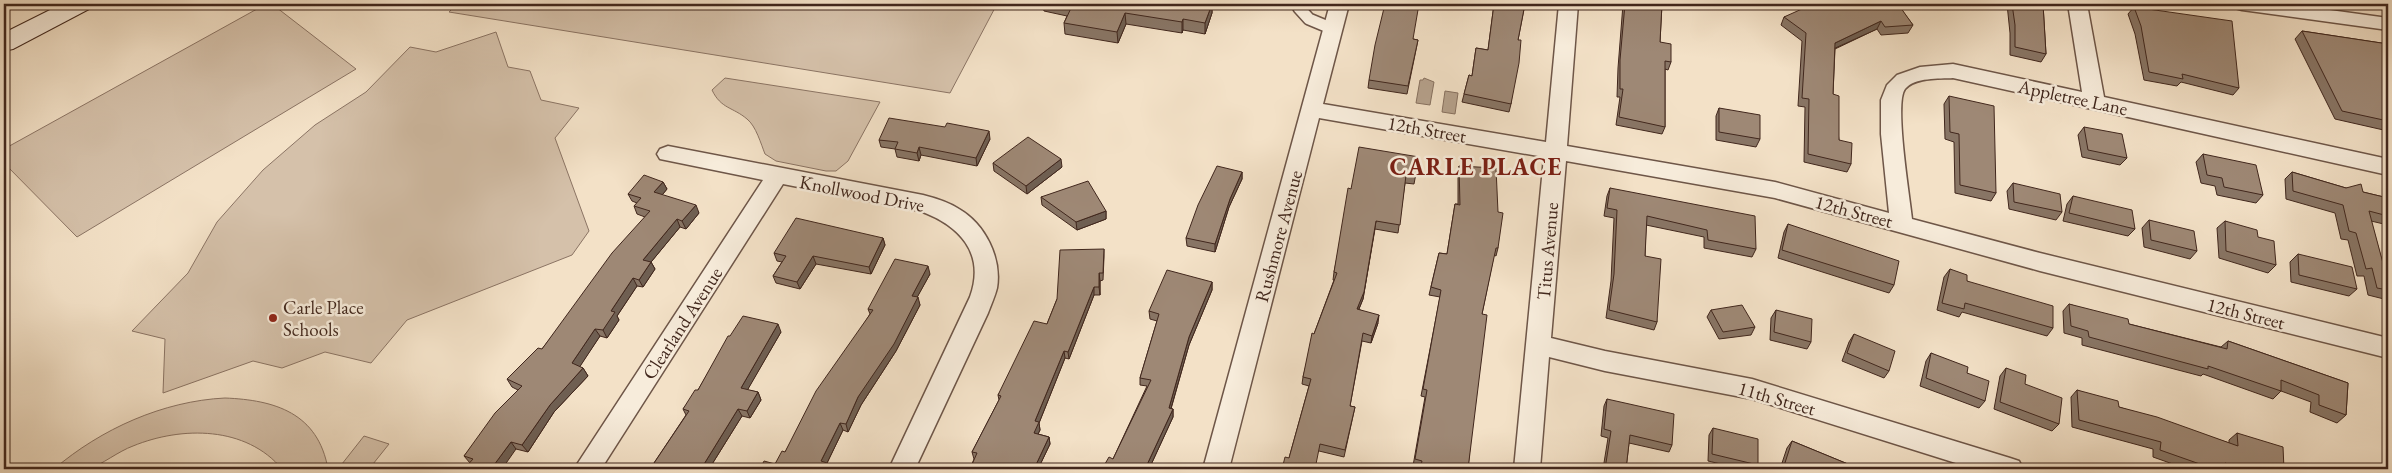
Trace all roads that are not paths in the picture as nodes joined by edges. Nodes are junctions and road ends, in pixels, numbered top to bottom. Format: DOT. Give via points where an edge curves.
graph roads {
  1 [pos="81,4"];
  2 [pos="1299,4"];
  3 [pos="1339,4"];
  4 [pos="1569,4"];
  5 [pos="2078,4"];
  6 [pos="2242,4"];
  7 [pos="2388,24"];
  8 [pos="1333,30"];
  9 [pos="4,43"];
  10 [pos="2094,102"];
  11 [pos="1311,110"];
  12 [pos="1556,152"];
  13 [pos="668,154"];
  14 [pos="2388,167"];
  15 [pos="777,176"];
  16 [pos="1902,224"];
  17 [pos="1539,345"];
  18 [pos="2388,348"];
  19 [pos="587,469"];
  20 [pos="902,469"];
  21 [pos="1216,469"];
  22 [pos="1528,469"];
  23 [pos="2010,469"];
  1 -- 9 [label="street"];
  2 -- 8 [label="lane" via="1309,19"];
  3 -- 8 [label="street, Rushmore Avenue"];
  4 -- 12 [label="street, Titus Avenue"];
  5 -- 10 [label="street"];
  6 -- 7 [label="street"];
  8 -- 11 [label="street, Rushmore Avenue"];
  10 -- 14 [label="street, Appletree Lane"];
  10 -- 16 [label="street, Appletree Lane" via="1954,71 1929,72 1904,80 1894,89 1890,109"];
  11 -- 12 [label="street, 12th Street"];
  11 -- 21 [label="street, Rushmore Avenue"];
  12 -- 16 [label="street, 12th Street" via="1758,186"];
  12 -- 17 [label="street, Titus Avenue"];
  13 -- 15 [label="street, Knollwood Drive"];
  15 -- 19 [label="street, Clearland Avenue"];
  15 -- 20 [label="street, Knollwood Drive" via="923,203 952,215 971,232 980,247 986,267 985,288"];
  16 -- 18 [label="street, 12th Street" via="2040,262"];
  17 -- 22 [label="street, Titus Avenue"];
  17 -- 23 [label="street, 11th Street" via="1752,389"];
}
